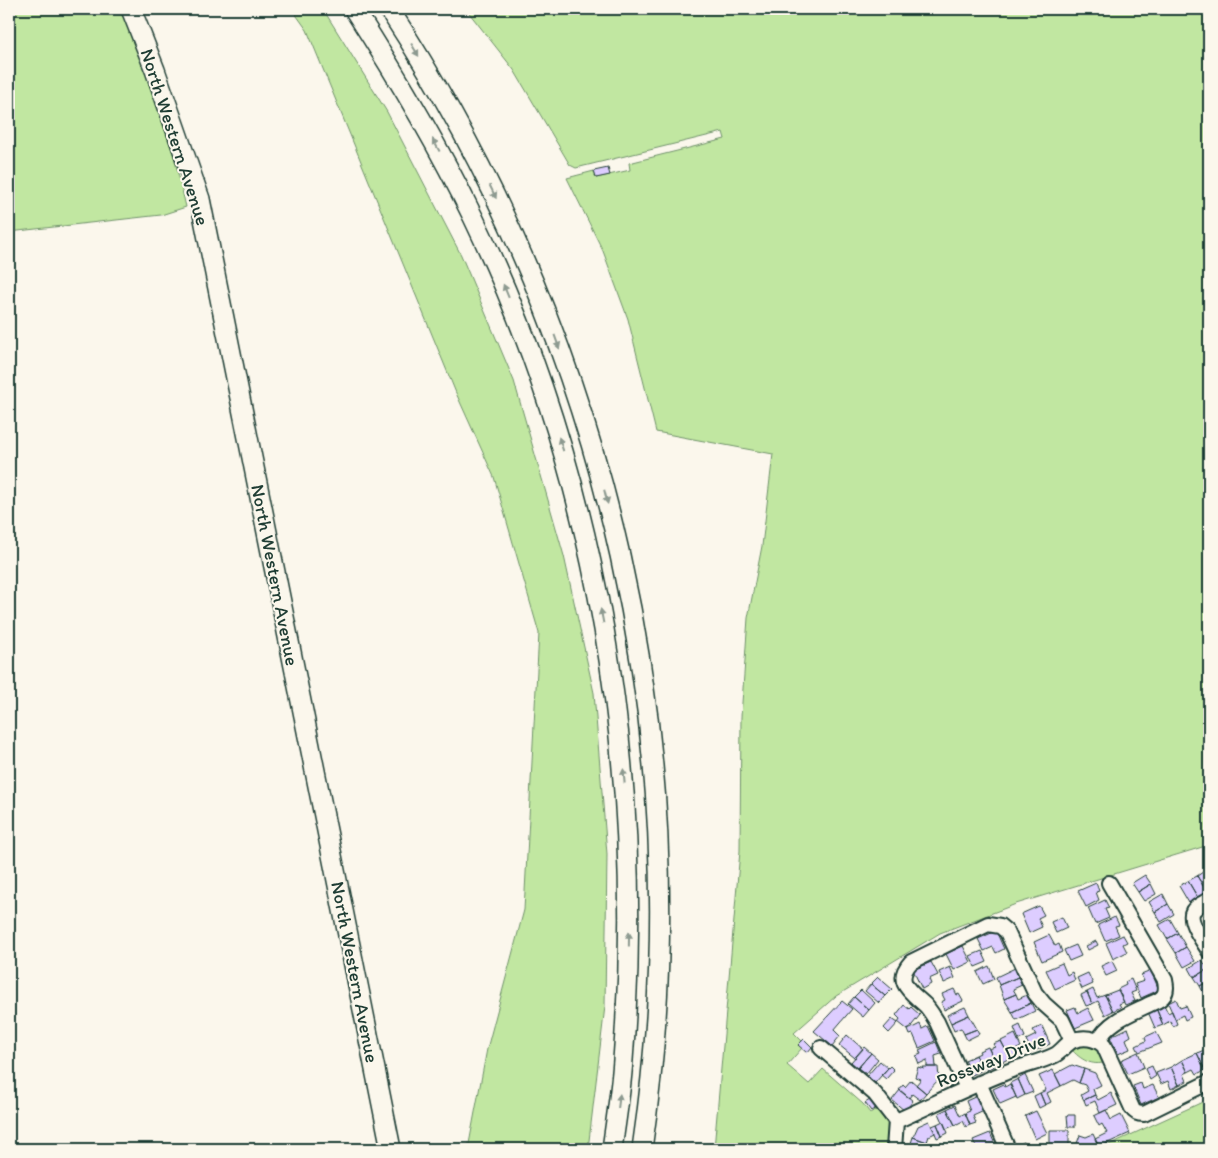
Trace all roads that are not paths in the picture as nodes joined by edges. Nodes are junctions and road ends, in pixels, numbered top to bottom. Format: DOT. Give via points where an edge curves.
graph roads {
  1 [pos="131,9"];
  2 [pos="354,9"];
  3 [pos="389,9"];
  4 [pos="1109,883"];
  5 [pos="1209,900"];
  6 [pos="1209,951"];
  7 [pos="1099,1040"];
  8 [pos="1072,1041"];
  9 [pos="821,1048"];
  10 [pos="1209,1082"];
  11 [pos="973,1086"];
  12 [pos="896,1122"];
  13 [pos="391,1149"];
  14 [pos="612,1149"];
  15 [pos="642,1149"];
  16 [pos="894,1149"];
  17 [pos="1008,1149"];
  1 -- 13 [label="highway, North Western Avenue" via="200,199"];
  14 -- 2 [label="highway, one-way" via="628,991 628,852 616,704 586,542 567,462 501,278 448,166"];
  3 -- 15 [label="highway, one-way" via="474,152 528,267 566,366 594,452 625,578 647,708 659,851 658,995"];
  4 -- 7 [label="street" via="1166,987 1160,999 1107,1028"];
  5 -- 6 [label="street" via="1194,909 1191,917"];
  7 -- 8 [label="street, Rossway Drive"];
  7 -- 10 [label="street" via="1134,1112 1138,1114"];
  8 -- 11 [label="street, Rossway Drive" via="1053,1056"];
  8 -- 11 [label="street" via="1062,1020 1035,993 1007,932 996,924 988,924 911,962 903,977 906,987 931,1012"];
  9 -- 12 [label="street" via="875,1094"];
  11 -- 12 [label="street, Rossway Drive"];
  11 -- 17 [label="street"];
  12 -- 16 [label="street"];
}
